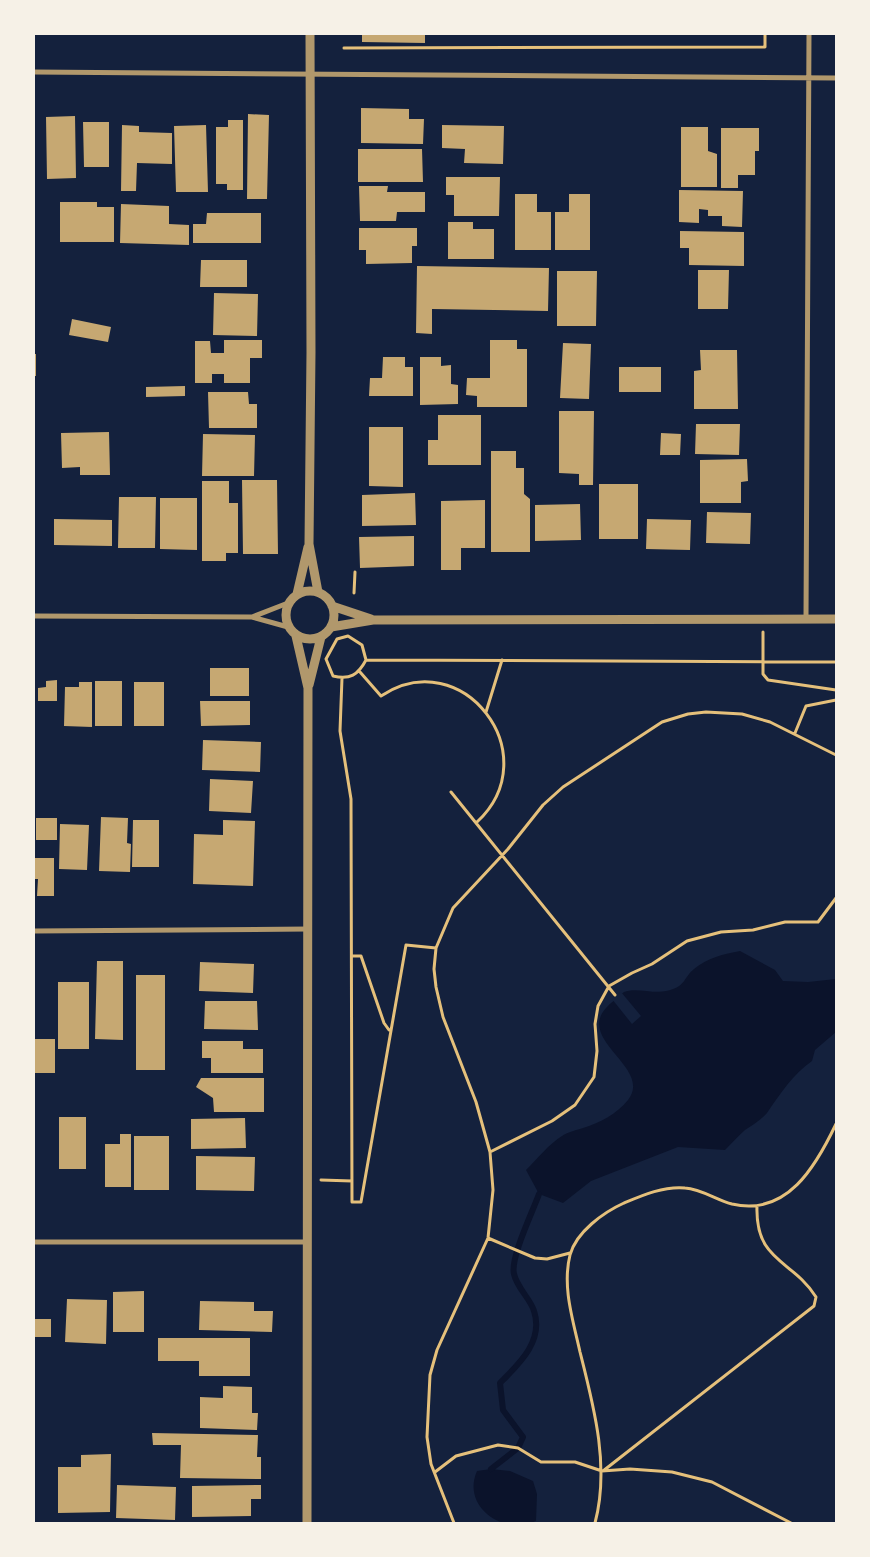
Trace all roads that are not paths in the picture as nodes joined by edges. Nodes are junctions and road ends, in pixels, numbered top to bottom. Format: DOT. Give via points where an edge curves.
graph roads {
  1 [pos="310,34"];
  2 [pos="809,34"];
  3 [pos="34,72"];
  4 [pos="310,72"];
  5 [pos="808,78"];
  6 [pos="836,78"];
  7 [pos="309,544"];
  8 [pos="318,592"];
  9 [pos="297,594"];
  10 [pos="288,603"];
  11 [pos="332,606"];
  12 [pos="34,616"];
  13 [pos="252,617"];
  14 [pos="806,618"];
  15 [pos="836,619"];
  16 [pos="373,620"];
  17 [pos="288,627"];
  18 [pos="331,627"];
  19 [pos="296,636"];
  20 [pos="321,637"];
  21 [pos="308,688"];
  22 [pos="309,929"];
  23 [pos="34,932"];
  24 [pos="34,1242"];
  25 [pos="308,1242"];
  26 [pos="307,1523"];
  1 -- 4 [label="street"];
  2 -- 5 [label="street"];
  3 -- 4 [label="street"];
  4 -- 5 [label="street"];
  4 -- 7 [label="street" via="312,352"];
  5 -- 6 [label="street"];
  5 -- 14 [label="street"];
  7 -- 8 [label="street"];
  7 -- 9 [label="street"];
  8 -- 9 [label="street" via="309,590"];
  8 -- 11 [label="street"];
  9 -- 10 [label="street"];
  10 -- 13 [label="street"];
  10 -- 17 [label="street" via="285,615"];
  11 -- 16 [label="street"];
  11 -- 18 [label="street"];
  12 -- 13 [label="street"];
  13 -- 17 [label="street"];
  14 -- 15 [label="street"];
  14 -- 16 [label="street"];
  16 -- 18 [label="street"];
  17 -- 19 [label="street"];
  18 -- 20 [label="street"];
  19 -- 20 [label="street" via="308,640"];
  19 -- 21 [label="street"];
  20 -- 21 [label="street"];
  21 -- 22 [label="street"];
  22 -- 23 [label="street"];
  22 -- 25 [label="street"];
  24 -- 25 [label="street"];
  25 -- 26 [label="street"];
}
